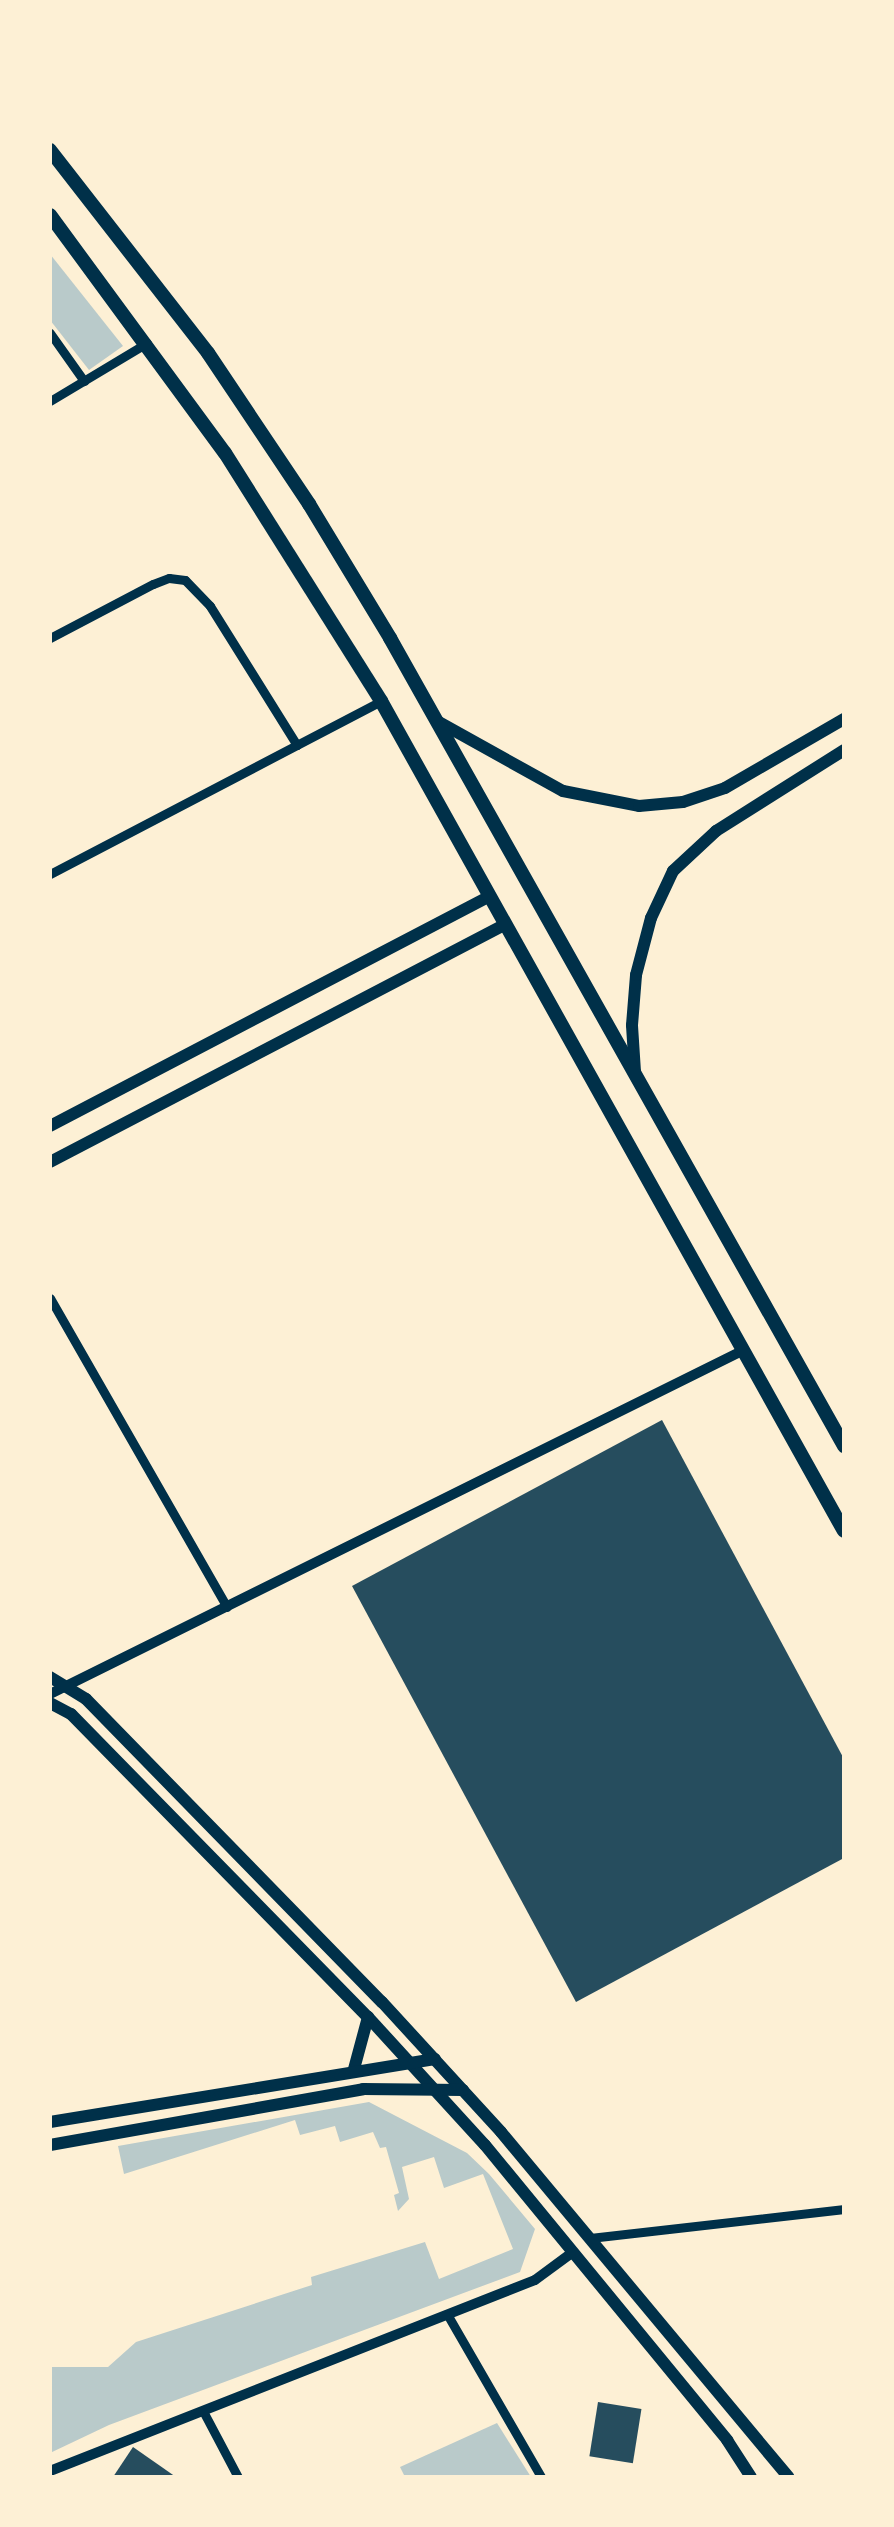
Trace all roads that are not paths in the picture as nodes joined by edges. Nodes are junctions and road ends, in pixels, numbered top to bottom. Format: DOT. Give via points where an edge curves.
graph roads {
  1 [pos="50,150"];
  2 [pos="50,215"];
  3 [pos="50,333"];
  4 [pos="148,343"];
  5 [pos="84,381"];
  6 [pos="50,401"];
  7 [pos="50,638"];
  8 [pos="381,701"];
  9 [pos="844,718"];
  10 [pos="436,720"];
  11 [pos="297,745"];
  12 [pos="844,750"];
  13 [pos="50,874"];
  14 [pos="490,896"];
  15 [pos="506,924"];
  16 [pos="636,1074"];
  17 [pos="50,1126"];
  18 [pos="50,1162"];
  19 [pos="50,1298"];
  20 [pos="744,1350"];
  21 [pos="844,1446"];
  22 [pos="844,1531"];
  23 [pos="227,1606"];
  24 [pos="50,1676"];
  25 [pos="56,1691"];
  26 [pos="50,1703"];
  27 [pos="368,2017"];
  28 [pos="435,2059"];
  29 [pos="409,2062"];
  30 [pos="354,2069"];
  31 [pos="434,2090"];
  32 [pos="463,2090"];
  33 [pos="50,2122"];
  34 [pos="50,2145"];
  35 [pos="844,2209"];
  36 [pos="590,2238"];
  37 [pos="573,2252"];
  38 [pos="447,2314"];
  39 [pos="203,2411"];
  40 [pos="50,2471"];
  41 [pos="238,2477"];
  42 [pos="542,2477"];
  43 [pos="751,2477"];
  44 [pos="788,2477"];
  1 -- 10 [label="highway" via="208,352 309,504"];
  2 -- 4 [label="highway"];
  3 -- 5 [label="street"];
  4 -- 5 [label="street"];
  4 -- 8 [label="highway"];
  5 -- 6 [label="street"];
  7 -- 11 [label="street" via="154,584 185,580 210,606"];
  8 -- 11 [label="street"];
  8 -- 14 [label="highway"];
  9 -- 10 [label="main road" via="724,788 639,806 563,791"];
  10 -- 16 [label="highway"];
  11 -- 13 [label="street"];
  12 -- 16 [label="main road" via="716,831 672,870 650,918 636,975"];
  14 -- 15 [label="highway"];
  14 -- 17 [label="main road"];
  15 -- 18 [label="main road"];
  15 -- 20 [label="highway"];
  16 -- 21 [label="highway"];
  19 -- 23 [label="street"];
  20 -- 22 [label="highway"];
  20 -- 23 [label="street"];
  23 -- 25 [label="street"];
  24 -- 25 [label="main road"];
  25 -- 28 [label="main road" via="86,1700"];
  26 -- 27 [label="main road" via="72,1714"];
  27 -- 29 [label="main road"];
  27 -- 30 [label="main road"];
  28 -- 29 [label="main road"];
  28 -- 32 [label="main road"];
  29 -- 30 [label="main road"];
  29 -- 31 [label="main road"];
  30 -- 33 [label="main road"];
  31 -- 32 [label="main road"];
  31 -- 34 [label="main road" via="363,2089"];
  31 -- 37 [label="main road"];
  32 -- 36 [label="main road"];
  35 -- 36 [label="street"];
  36 -- 37 [label="main road"];
  36 -- 44 [label="main road"];
  37 -- 38 [label="street" via="535,2280"];
  37 -- 43 [label="main road"];
  38 -- 39 [label="street"];
  38 -- 42 [label="street"];
  39 -- 40 [label="street"];
  39 -- 41 [label="street"];
}
